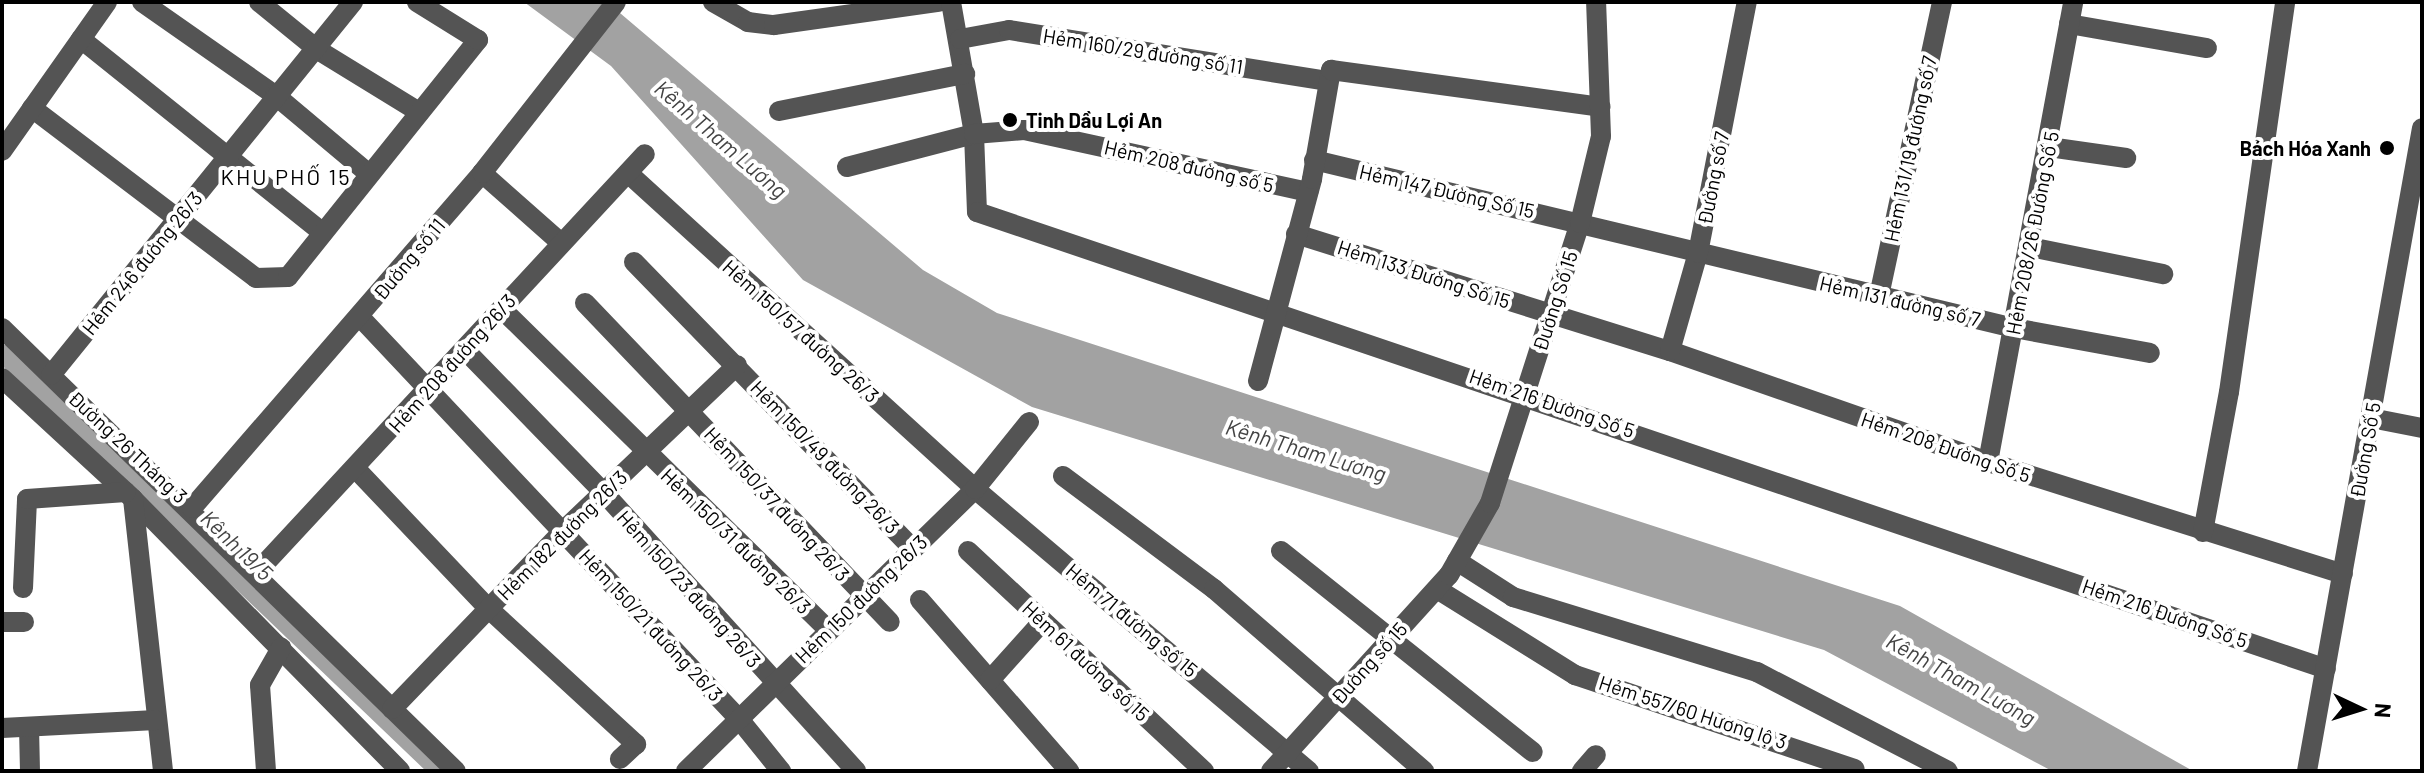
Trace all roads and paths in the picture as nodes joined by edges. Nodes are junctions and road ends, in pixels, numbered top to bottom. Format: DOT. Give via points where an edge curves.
graph roads {
  1 [pos="107,2"];
  2 [pos="142,2"];
  3 [pos="259,2"];
  4 [pos="353,2"];
  5 [pos="417,2"];
  6 [pos="616,2"];
  7 [pos="713,2"];
  8 [pos="938,2"];
  9 [pos="951,2"];
  10 [pos="1596,2"];
  11 [pos="1747,2"];
  12 [pos="1942,2"];
  13 [pos="2073,2"];
  14 [pos="2285,2"];
  15 [pos="2069,24"];
  16 [pos="81,39"];
  17 [pos="960,39"];
  18 [pos="2207,48"];
  19 [pos="318,50"];
  20 [pos="965,74"];
  21 [pos="1329,76"];
  22 [pos="275,95"];
  23 [pos="1600,107"];
  24 [pos="32,108"];
  25 [pos="779,111"];
  26 [pos="419,112"];
  27 [pos="2422,128"];
  28 [pos="974,134"];
  29 [pos="2049,147"];
  30 [pos="2,151"];
  31 [pos="645,154"];
  32 [pos="228,156"];
  33 [pos="2126,158"];
  34 [pos="1314,160"];
  35 [pos="847,167"];
  36 [pos="482,173"];
  37 [pos="628,173"];
  38 [pos="369,174"];
  39 [pos="1308,192"];
  40 [pos="177,222"];
  41 [pos="1580,223"];
  42 [pos="323,233"];
  43 [pos="1296,234"];
  44 [pos="561,243"];
  45 [pos="2030,247"];
  46 [pos="1698,253"];
  47 [pos="634,262"];
  48 [pos="2163,274"];
  49 [pos="1879,296"];
  50 [pos="585,303"];
  51 [pos="1277,310"];
  52 [pos="1551,315"];
  53 [pos="360,317"];
  54 [pos="510,317"];
  55 [pos="2,328"];
  56 [pos="2014,328"];
  57 [pos="465,350"];
  58 [pos="1670,351"];
  59 [pos="2150,353"];
  60 [pos="737,365"];
  61 [pos="51,375"];
  62 [pos="1258,381"];
  63 [pos="4,384"];
  64 [pos="428,390"];
  65 [pos="1525,394"];
  66 [pos="690,410"];
  67 [pos="2371,418"];
  68 [pos="1029,422"];
  69 [pos="2422,428"];
  70 [pos="643,451"];
  71 [pos="1988,462"];
  72 [pos="355,468"];
  73 [pos="154,476"];
  74 [pos="1063,476"];
  75 [pos="975,489"];
  76 [pos="605,494"];
  77 [pos="129,496"];
  78 [pos="192,508"];
  79 [pos="564,530"];
  80 [pos="2203,532"];
  81 [pos="913,549"];
  82 [pos="968,551"];
  83 [pos="1281,551"];
  84 [pos="1460,556"];
  85 [pos="257,572"];
  86 [pos="2343,574"];
  87 [pos="23,588"];
  88 [pos="1437,589"];
  89 [pos="863,598"];
  90 [pos="920,600"];
  91 [pos="489,609"];
  92 [pos="1043,621"];
  93 [pos="2,622"];
  94 [pos="24,622"];
  95 [pos="890,622"];
  96 [pos="829,630"];
  97 [pos="1389,641"];
  98 [pos="281,648"];
  99 [pos="2326,669"];
  100 [pos="990,680"];
  101 [pos="774,683"];
  102 [pos="1340,695"];
  103 [pos="392,709"];
  104 [pos="739,719"];
  105 [pos="156,720"];
  106 [pos="29,727"];
  107 [pos="2,728"];
  108 [pos="1290,751"];
  109 [pos="1533,752"];
  110 [pos="1596,755"];
  111 [pos="620,759"];
  112 [pos="1856,765"];
  113 [pos="30,771"];
  114 [pos="163,771"];
  115 [pos="266,771"];
  116 [pos="400,771"];
  117 [pos="456,771"];
  118 [pos="686,771"];
  119 [pos="781,771"];
  120 [pos="856,771"];
  121 [pos="1069,771"];
  122 [pos="1204,771"];
  123 [pos="1271,771"];
  124 [pos="1309,771"];
  125 [pos="1424,771"];
  126 [pos="1582,771"];
  127 [pos="1948,771"];
  128 [pos="2307,771"];
  1 -- 16 [label="street"];
  2 -- 22 [label="street"];
  3 -- 19 [label="street"];
  4 -- 19 [label="street, Hẻm 246 đường 26/3"];
  5 -- 26 [label="street" via="478,40"];
  6 -- 36 [label="street, Đường số 11"];
  7 -- 8 [label="street" via="748,22 774,25"];
  9 -- 17 [label="street, Hẻm 216 Đường Số 5"];
  10 -- 23 [label="street"];
  11 -- 46 [label="street, Đường số 7"];
  12 -- 49 [label="street, Hẻm 131/19 đường số 7"];
  13 -- 15 [label="street, Hẻm 208/26 Đường Số 5"];
  14 -- 80 [label="street" via="2245,287"];
  15 -- 18 [label="street"];
  15 -- 29 [label="street, Hẻm 208/26 Đường Số 5"];
  16 -- 24 [label="street"];
  16 -- 32 [label="street"];
  17 -- 20 [label="street, Hẻm 216 Đường Số 5"];
  17 -- 21 [label="street, Hẻm 160/29 đường số 11" via="1009,30"];
  19 -- 22 [label="street, Hẻm 246 đường 26/3"];
  19 -- 26 [label="street"];
  20 -- 25 [label="street"];
  20 -- 28 [label="street, Hẻm 216 Đường Số 5"];
  21 -- 23 [label="street, Hẻm 160/29 đường số 11"];
  21 -- 34 [label="street"];
  22 -- 32 [label="street, Hẻm 246 đường 26/3"];
  22 -- 38 [label="street"];
  23 -- 41 [label="street, Đường Số 15" via="1601,136"];
  24 -- 30 [label="street"];
  24 -- 40 [label="street"];
  26 -- 38 [label="street"];
  27 -- 67 [label="street, Đường Số 5"];
  28 -- 35 [label="street, Hẻm 208 đường số 5"];
  28 -- 39 [label="street, Hẻm 208 đường số 5" via="1024,130"];
  28 -- 51 [label="street, Hẻm 216 Đường Số 5" via="977,212"];
  29 -- 33 [label="street"];
  29 -- 45 [label="street, Hẻm 208/26 Đường Số 5"];
  31 -- 37 [label="street, Hẻm 208 đường 26/3"];
  32 -- 40 [label="street, Hẻm 246 đường 26/3"];
  32 -- 42 [label="street"];
  34 -- 39 [label="street"];
  34 -- 41 [label="street, Hẻm 147 Đường Số 15"];
  36 -- 44 [label="street"];
  36 -- 53 [label="street, Đường số 11"];
  37 -- 44 [label="street, Hẻm 208 đường 26/3"];
  37 -- 75 [label="street, Hẻm 150/57 đường 26/3"];
  38 -- 42 [label="street"];
  39 -- 43 [label="street"];
  40 -- 42 [label="street" via="256,278 288,277"];
  40 -- 61 [label="street, Hẻm 246 đường 26/3"];
  41 -- 46 [label="street, Hẻm 147 Đường Số 15"];
  41 -- 52 [label="street, Đường Số 15"];
  43 -- 51 [label="street"];
  43 -- 52 [label="street, Hẻm 133 Đường Số 15"];
  44 -- 57 [label="street, Hẻm 208 đường 26/3"];
  45 -- 48 [label="street"];
  45 -- 56 [label="street, Hẻm 208/26 Đường Số 5"];
  46 -- 49 [label="street, Hẻm 131 đường số 7"];
  46 -- 58 [label="street, Đường số 7"];
  47 -- 60 [label="street, Hẻm 150/49 đường 26/3"];
  49 -- 56 [label="street, Hẻm 131 đường số 7"];
  50 -- 66 [label="street, Hẻm 150/37 đường 26/3"];
  51 -- 62 [label="street"];
  51 -- 65 [label="street, Hẻm 216 Đường Số 5"];
  52 -- 58 [label="street, Hẻm 208 Đường Số 5"];
  52 -- 65 [label="street, Đường Số 15"];
  53 -- 64 [label="street, Hẻm 150/21 đường 26/3"];
  53 -- 78 [label="street, Đường số 11"];
  54 -- 70 [label="street, Hẻm 150/31 đường 26/3"];
  55 -- 61 [label="street, Đường 26 Tháng 3"];
  56 -- 59 [label="street, Hẻm 131 đường số 7"];
  56 -- 71 [label="street, Hẻm 208/26 Đường Số 5"];
  57 -- 64 [label="street, Hẻm 208 đường 26/3"];
  57 -- 76 [label="street, Hẻm 150/23 đường 26/3"];
  58 -- 71 [label="street, Hẻm 208 Đường Số 5"];
  60 -- 66 [label="street, Hẻm 182 đường 26/3"];
  60 -- 81 [label="street, Hẻm 150/49 đường 26/3"];
  61 -- 73 [label="street, Đường 26 Tháng 3"];
  63 -- 77 [label="street, Đường 26 Tháng 3"];
  64 -- 72 [label="street, Hẻm 208 đường 26/3"];
  64 -- 79 [label="street, Hẻm 150/21 đường 26/3"];
  65 -- 84 [label="street, Đường Số 15" via="1490,503"];
  65 -- 99 [label="street, Hẻm 216 Đường Số 5"];
  66 -- 70 [label="street, Hẻm 182 đường 26/3"];
  66 -- 89 [label="street, Hẻm 150/37 đường 26/3"];
  67 -- 69 [label="street"];
  67 -- 86 [label="street, Đường Số 5"];
  68 -- 75 [label="street, Hẻm 150 đường 26/3"];
  70 -- 76 [label="street, Hẻm 182 đường 26/3"];
  70 -- 96 [label="street, Hẻm 150/31 đường 26/3"];
  71 -- 80 [label="street, Hẻm 208 Đường Số 5"];
  72 -- 85 [label="street, Hẻm 208 đường 26/3"];
  72 -- 91 [label="street"];
  73 -- 77 [label="street"];
  73 -- 78 [label="street, Đường 26 Tháng 3"];
  74 -- 102 [label="street" via="1139,529"];
  75 -- 81 [label="street, Hẻm 150 đường 26/3"];
  75 -- 108 [label="street, Hẻm 71 đường số 15"];
  76 -- 79 [label="street, Hẻm 182 đường 26/3"];
  76 -- 101 [label="street, Hẻm 150/23 đường 26/3"];
  77 -- 87 [label="street" via="27,499"];
  77 -- 98 [label="street, Đường 26 Tháng 3"];
  77 -- 105 [label="street"];
  78 -- 85 [label="street, Đường 26 Tháng 3"];
  79 -- 91 [label="street, Hẻm 182 đường 26/3"];
  79 -- 104 [label="street, Hẻm 150/21 đường 26/3"];
  80 -- 86 [label="street, Hẻm 208 Đường Số 5"];
  81 -- 89 [label="street, Hẻm 150 đường 26/3"];
  82 -- 92 [label="street, Hẻm 61 đường số 15"];
  83 -- 97 [label="street"];
  84 -- 88 [label="street, Đường số 15"];
  84 -- 127 [label="street" via="1513,597 1757,672"];
  85 -- 103 [label="street, Đường 26 Tháng 3"];
  86 -- 99 [label="street, Đường Số 5"];
  88 -- 97 [label="street, Đường số 15"];
  88 -- 112 [label="street, Hẻm 557/60 Hương lộ 3" via="1575,675"];
  89 -- 95 [label="street, Hẻm 150/37 đường 26/3"];
  89 -- 96 [label="street, Hẻm 150 đường 26/3"];
  90 -- 100 [label="street"];
  91 -- 103 [label="street, Hẻm 182 đường 26/3"];
  91 -- 111 [label="street" via="636,744"];
  92 -- 100 [label="street"];
  92 -- 122 [label="street, Hẻm 61 đường số 15"];
  93 -- 94 [label="street"];
  96 -- 101 [label="street, Hẻm 150 đường 26/3"];
  97 -- 102 [label="street, Đường số 15"];
  97 -- 109 [label="street"];
  98 -- 115 [label="street" via="260,685"];
  98 -- 116 [label="street, Đường 26 Tháng 3"];
  99 -- 128 [label="street, Đường Số 5"];
  100 -- 121 [label="street"];
  101 -- 104 [label="street, Hẻm 150 đường 26/3"];
  101 -- 120 [label="street, Hẻm 150/23 đường 26/3"];
  102 -- 108 [label="street, Đường số 15"];
  102 -- 125 [label="street"];
  103 -- 117 [label="street, Đường 26 Tháng 3"];
  104 -- 118 [label="street, Hẻm 150 đường 26/3"];
  104 -- 119 [label="street, Hẻm 150/21 đường 26/3"];
  105 -- 106 [label="street"];
  105 -- 114 [label="street"];
  106 -- 107 [label="street"];
  106 -- 113 [label="street"];
  108 -- 123 [label="street, Đường số 15"];
  108 -- 124 [label="street, Hẻm 71 đường số 15"];
  110 -- 126 [label="street"];
}
